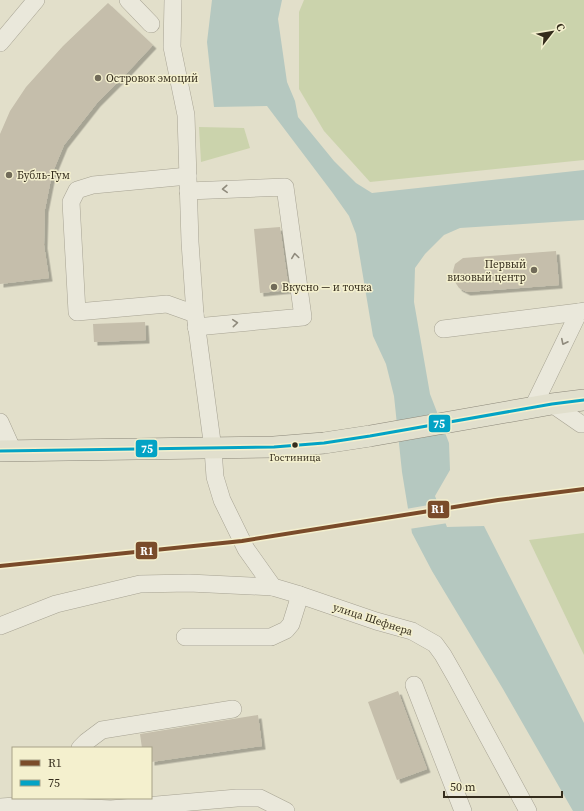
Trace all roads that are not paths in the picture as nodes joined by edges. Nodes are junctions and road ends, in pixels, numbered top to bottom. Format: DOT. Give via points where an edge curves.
graph roads {
  1 [pos="36,0"];
  2 [pos="128,0"];
  3 [pos="173,0"];
  4 [pos="151,24"];
  5 [pos="0,43"];
  6 [pos="188,184"];
  7 [pos="581,311"];
  8 [pos="196,321"];
  9 [pos="443,329"];
  10 [pos="584,400"];
  11 [pos="542,406"];
  12 [pos="0,422"];
  13 [pos="584,424"];
  14 [pos="213,448"];
  15 [pos="7,451"];
  16 [pos="273,587"];
  17 [pos="300,594"];
  18 [pos="0,626"];
  19 [pos="184,637"];
  20 [pos="414,685"];
  21 [pos="233,709"];
  22 [pos="81,747"];
  23 [pos="34,802"];
  24 [pos="213,805"];
  25 [pos="0,807"];
  26 [pos="286,811"];
  27 [pos="463,811"];
  28 [pos="528,811"];
  1 -- 5 [label="street"];
  2 -- 4 [label="street"];
  3 -- 6 [label="street" via="172,47 186,115"];
  6 -- 8 [label="street"];
  8 -- 6 [label="street, one-way" via="303,317 285,186"];
  6 -- 8 [label="street" via="93,185 77,190 71,202 77,312 167,304"];
  7 -- 9 [label="street"];
  7 -- 11 [label="street, one-way"];
  8 -- 14 [label="street"];
  10 -- 11 [label="main road"];
  11 -- 13 [label="street"];
  11 -- 14 [label="main road" via="324,443"];
  12 -- 15 [label="street"];
  14 -- 15 [label="main road"];
  14 -- 16 [label="street" via="215,477 222,500 246,549"];
  16 -- 17 [label="street, улица Шефнера"];
  16 -- 18 [label="street, улица Шефнера" via="189,583 140,584 56,604"];
  17 -- 19 [label="street" via="291,624 286,630 271,637"];
  17 -- 28 [label="street, улица Шефнера" via="412,631 435,644"];
  20 -- 27 [label="street"];
  21 -- 22 [label="street" via="102,730"];
  23 -- 24 [label="street" via="111,809"];
  23 -- 25 [label="street"];
  24 -- 26 [label="street" via="237,798 260,798"];
}
